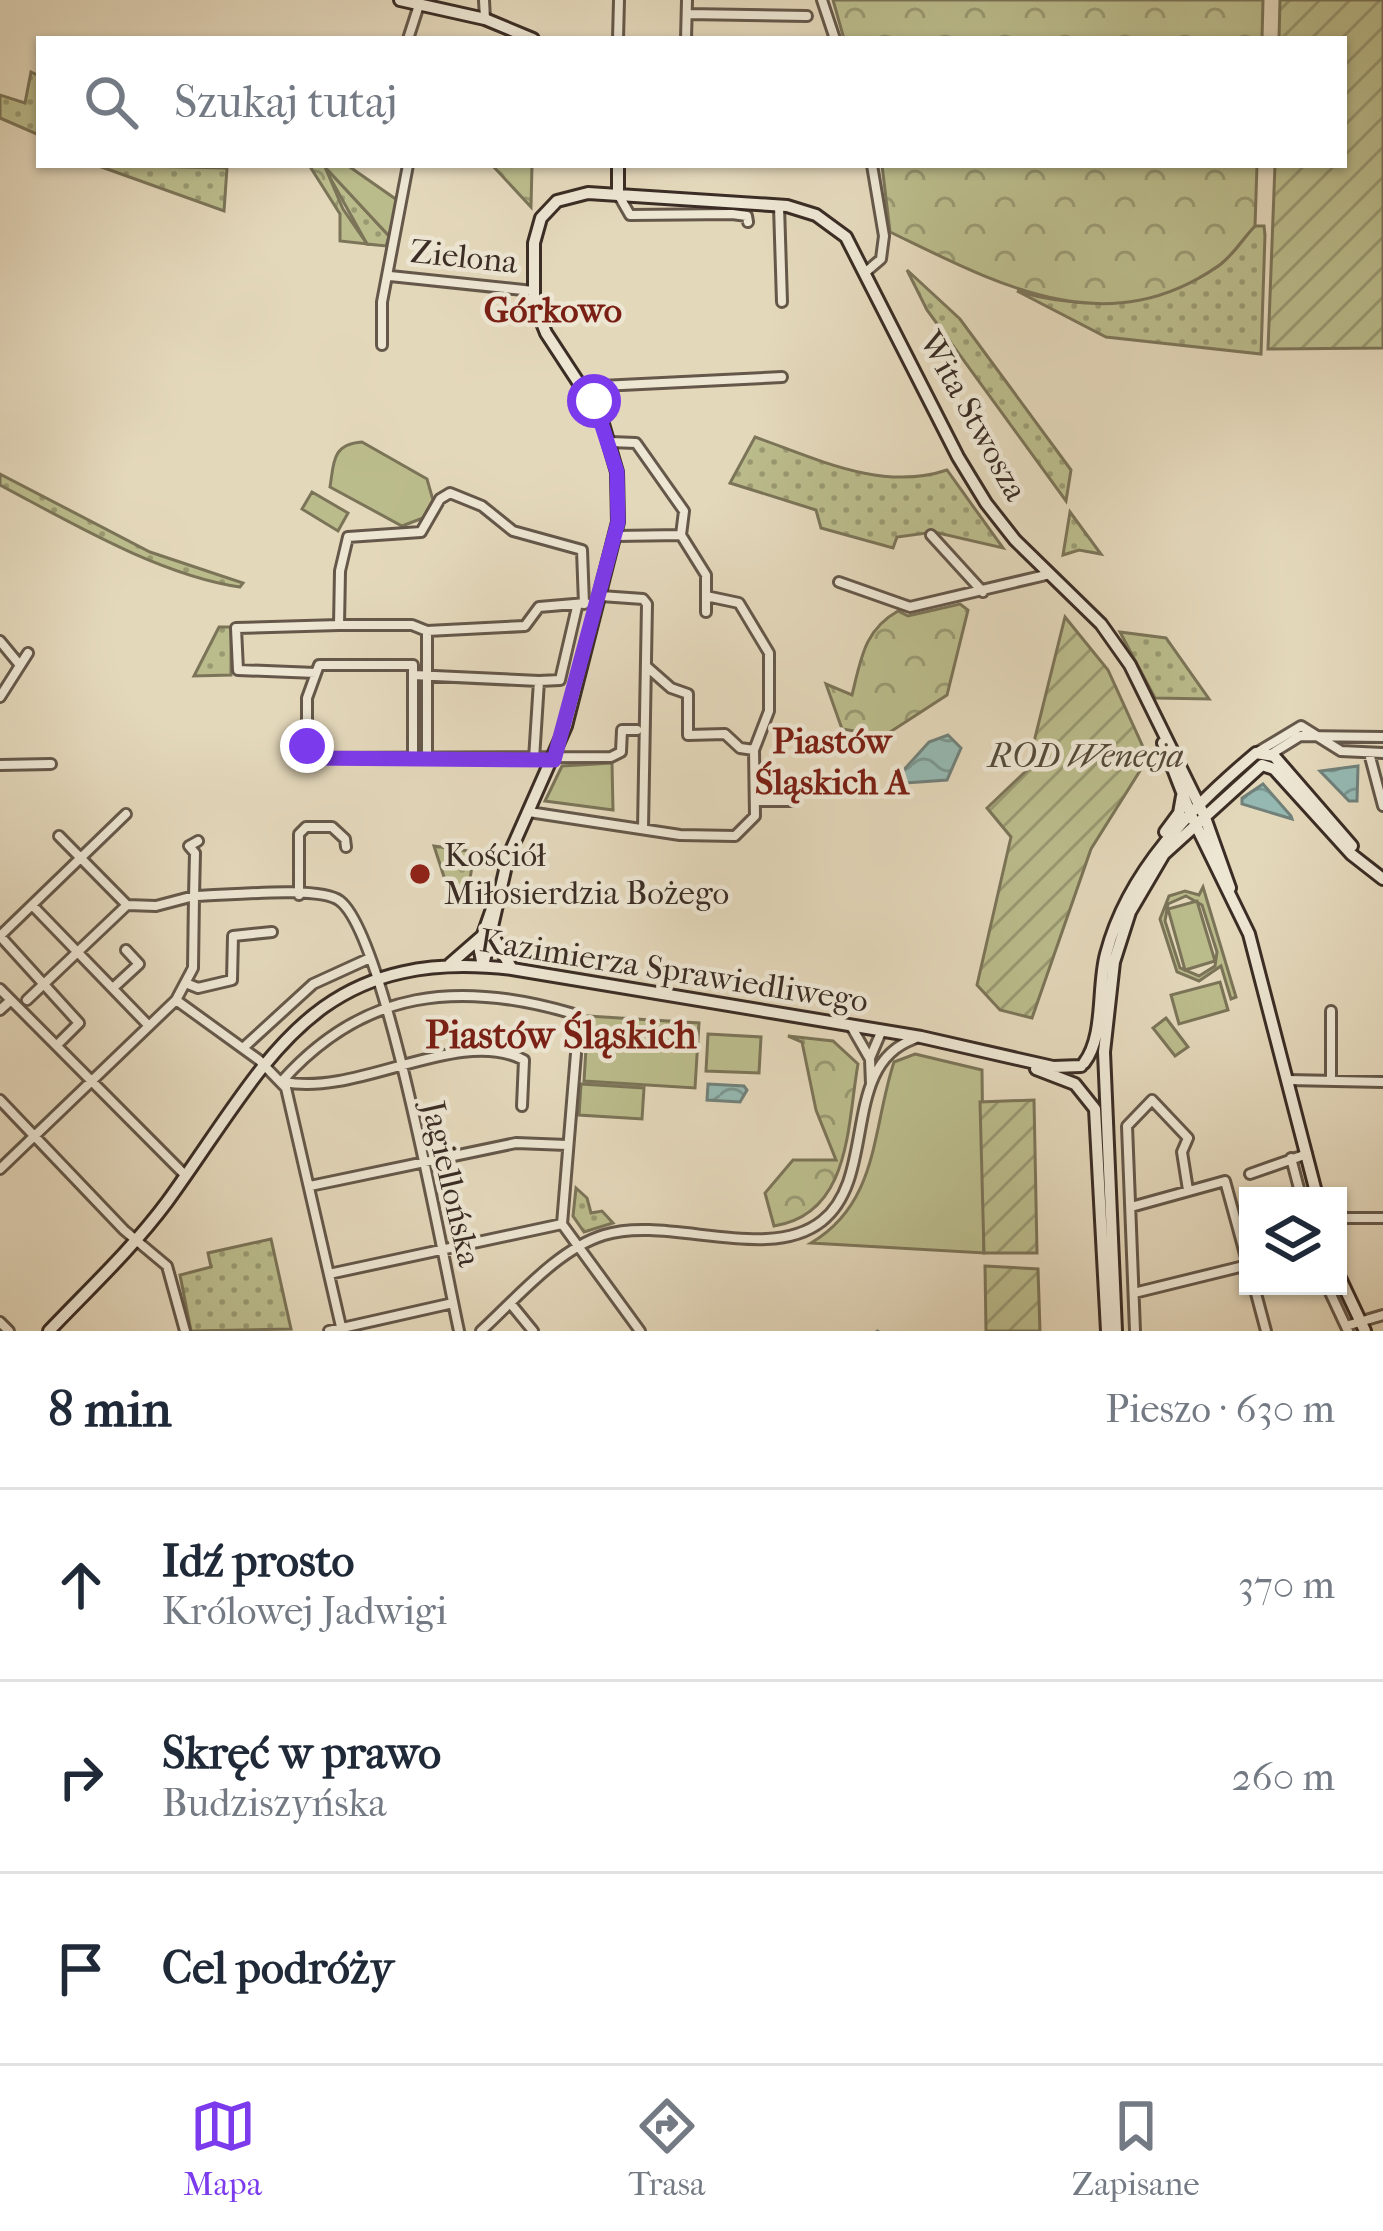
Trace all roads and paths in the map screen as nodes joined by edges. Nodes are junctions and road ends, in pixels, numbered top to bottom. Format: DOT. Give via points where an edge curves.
graph roads {
  1 [pos="400,0"];
  2 [pos="484,0"];
  3 [pos="619,0"];
  4 [pos="687,0"];
  5 [pos="822,0"];
  6 [pos="419,4"];
  7 [pos="687,14"];
  8 [pos="808,16"];
  9 [pos="485,20"];
  10 [pos="409,36"];
  11 [pos="525,36"];
  12 [pos="618,36"];
  13 [pos="686,36"];
  14 [pos="834,36"];
  15 [pos="407,168"];
  16 [pos="618,168"];
  17 [pos="873,168"];
  18 [pos="618,192"];
  19 [pos="778,205"];
  20 [pos="748,222"];
  21 [pos="846,237"];
  22 [pos="867,272"];
  23 [pos="390,276"];
  24 [pos="533,291"];
  25 [pos="782,302"];
  26 [pos="382,345"];
  27 [pos="782,377"];
  28 [pos="589,393"];
  29 [pos="610,442"];
  30 [pos="681,535"];
  31 [pos="616,536"];
  32 [pos="931,536"];
  33 [pos="1050,574"];
  34 [pos="839,582"];
  35 [pos="984,593"];
  36 [pos="706,596"];
  37 [pos="600,600"];
  38 [pos="580,606"];
  39 [pos="706,612"];
  40 [pos="339,625"];
  41 [pos="427,631"];
  42 [pos="0,641"];
  43 [pos="28,653"];
  44 [pos="0,658"];
  45 [pos="16,661"];
  46 [pos="646,666"];
  47 [pos="317,669"];
  48 [pos="413,675"];
  49 [pos="427,675"];
  50 [pos="539,682"];
  51 [pos="0,697"];
  52 [pos="637,730"];
  53 [pos="1383,737"];
  54 [pos="1325,740"];
  55 [pos="1287,742"];
  56 [pos="754,750"];
  57 [pos="1369,752"];
  58 [pos="1383,753"];
  59 [pos="1266,754"];
  60 [pos="412,758"];
  61 [pos="427,758"];
  62 [pos="534,759"];
  63 [pos="554,760"];
  64 [pos="51,764"];
  65 [pos="0,765"];
  66 [pos="1254,767"];
  67 [pos="1280,770"];
  68 [pos="754,786"];
  69 [pos="1186,789"];
  70 [pos="1219,790"];
  71 [pos="755,801"];
  72 [pos="1383,806"];
  73 [pos="527,812"];
  74 [pos="126,814"];
  75 [pos="1198,815"];
  76 [pos="643,830"];
  77 [pos="59,836"];
  78 [pos="346,847"];
  79 [pos="1208,850"];
  80 [pos="195,853"];
  81 [pos="1160,853"];
  82 [pos="80,857"];
  83 [pos="1382,878"];
  84 [pos="1230,888"];
  85 [pos="299,895"];
  86 [pos="194,896"];
  87 [pos="127,904"];
  88 [pos="32,905"];
  89 [pos="272,932"];
  90 [pos="487,935"];
  91 [pos="0,936"];
  92 [pos="126,950"];
  93 [pos="78,952"];
  94 [pos="370,958"];
  95 [pos="447,965"];
  96 [pos="483,966"];
  97 [pos="512,969"];
  98 [pos="380,978"];
  99 [pos="188,985"];
  100 [pos="43,986"];
  101 [pos="113,988"];
  102 [pos="0,989"];
  103 [pos="11,1000"];
  104 [pos="27,1000"];
  105 [pos="176,1000"];
  106 [pos="387,1006"];
  107 [pos="0,1010"];
  108 [pos="1331,1010"];
  109 [pos="848,1024"];
  110 [pos="149,1026"];
  111 [pos="882,1030"];
  112 [pos="921,1036"];
  113 [pos="57,1046"];
  114 [pos="243,1048"];
  115 [pos="870,1059"];
  116 [pos="1016,1061"];
  117 [pos="263,1063"];
  118 [pos="882,1064"];
  119 [pos="1083,1065"];
  120 [pos="401,1068"];
  121 [pos="1108,1078"];
  122 [pos="92,1079"];
  123 [pos="1288,1080"];
  124 [pos="282,1082"];
  125 [pos="1331,1082"];
  126 [pos="1383,1082"];
  127 [pos="871,1085"];
  128 [pos="1083,1090"];
  129 [pos="0,1100"];
  130 [pos="522,1106"];
  131 [pos="34,1135"];
  132 [pos="567,1145"];
  133 [pos="1307,1154"];
  134 [pos="1291,1158"];
  135 [pos="422,1162"];
  136 [pos="0,1168"];
  137 [pos="1250,1174"];
  138 [pos="185,1175"];
  139 [pos="1111,1182"];
  140 [pos="1130,1182"];
  141 [pos="310,1186"];
  142 [pos="1299,1187"];
  143 [pos="1316,1187"];
  144 [pos="1188,1190"];
  145 [pos="1131,1207"];
  146 [pos="1347,1218"];
  147 [pos="1383,1218"];
  148 [pos="562,1224"];
  149 [pos="1239,1232"];
  150 [pos="136,1240"];
  151 [pos="577,1248"];
  152 [pos="441,1249"];
  153 [pos="1239,1267"];
  154 [pos="328,1274"];
  155 [pos="1133,1293"];
  156 [pos="1347,1293"];
  157 [pos="1256,1295"];
  158 [pos="1332,1295"];
  159 [pos="453,1303"];
  160 [pos="512,1304"];
  161 [pos="1383,1315"];
  162 [pos="0,1322"];
  163 [pos="1362,1325"];
  164 [pos="1347,1328"];
  165 [pos="341,1330"];
  166 [pos="9,1331"];
  167 [pos="49,1331"];
  168 [pos="184,1331"];
  169 [pos="329,1331"];
  170 [pos="459,1331"];
  171 [pos="481,1331"];
  172 [pos="533,1331"];
  173 [pos="639,1331"];
  174 [pos="1107,1331"];
  175 [pos="1116,1331"];
  176 [pos="1135,1331"];
  177 [pos="1266,1331"];
  1 -- 6 [label="street"];
  2 -- 9 [label="street"];
  3 -- 12 [label="street"];
  4 -- 7 [label="street"];
  5 -- 14 [label="street"];
  6 -- 9 [label="street"];
  6 -- 10 [label="street"];
  7 -- 8 [label="street"];
  7 -- 13 [label="street"];
  9 -- 11 [label="street"];
  15 -- 23 [label="street"];
  16 -- 18 [label="street"];
  17 -- 22 [label="street" via="884,236 881,259"];
  18 -- 19 [label="street, Zielona"];
  18 -- 20 [label="street" via="630,215 732,214"];
  18 -- 24 [label="street, Zielona" via="576,194 547,208 536,234"];
  19 -- 21 [label="street, Zielona" via="816,215"];
  19 -- 25 [label="street"];
  21 -- 22 [label="street, Wita Stwosza"];
  22 -- 33 [label="street, Wita Stwosza" via="958,458 1001,524"];
  23 -- 24 [label="street, Zielona"];
  23 -- 26 [label="street"];
  24 -- 28 [label="street, Zielona" via="546,333"];
  27 -- 28 [label="street"];
  28 -- 29 [label="street, Zielona"];
  29 -- 30 [label="street" via="636,442 684,511"];
  29 -- 31 [label="street, Zielona" via="619,484"];
  30 -- 31 [label="street"];
  30 -- 36 [label="street" via="706,574"];
  31 -- 37 [label="street, Zielona"];
  32 -- 35 [label="street"];
  33 -- 35 [label="street"];
  33 -- 69 [label="street, Wita Stwosza" via="1117,644"];
  34 -- 35 [label="street" via="910,607"];
  36 -- 39 [label="street"];
  36 -- 56 [label="street" via="739,603 764,637 769,711"];
  37 -- 38 [label="street"];
  37 -- 46 [label="street" via="647,604"];
  37 -- 63 [label="street, Zielona"];
  38 -- 40 [label="street" via="580,548 526,537 450,493 422,532 348,537"];
  38 -- 41 [label="street" via="539,607 527,625"];
  38 -- 50 [label="street" via="560,680"];
  40 -- 41 [label="street"];
  40 -- 47 [label="street" via="236,628 234,662 242,672"];
  41 -- 49 [label="street"];
  42 -- 45 [label="street"];
  43 -- 45 [label="street"];
  44 -- 45 [label="street"];
  45 -- 51 [label="street"];
  46 -- 56 [label="street" via="688,694 688,735 725,734"];
  46 -- 76 [label="street"];
  47 -- 48 [label="street" via="413,665"];
  47 -- 60 [label="street" via="307,698 307,758"];
  48 -- 49 [label="street"];
  48 -- 60 [label="street"];
  49 -- 50 [label="street"];
  49 -- 61 [label="street"];
  50 -- 62 [label="street"];
  52 -- 63 [label="street" via="622,730 616,757"];
  53 -- 54 [label="street"];
  54 -- 55 [label="street"];
  54 -- 57 [label="street" via="1340,751"];
  54 -- 59 [label="street" via="1301,726 1276,737"];
  55 -- 59 [label="street"];
  55 -- 67 [label="street"];
  56 -- 68 [label="street"];
  57 -- 58 [label="street"];
  57 -- 72 [label="street"];
  59 -- 66 [label="street"];
  59 -- 67 [label="street"];
  59 -- 70 [label="street"];
  60 -- 61 [label="street"];
  61 -- 62 [label="street"];
  62 -- 63 [label="street"];
  63 -- 73 [label="street, Zielona"];
  64 -- 65 [label="street"];
  66 -- 67 [label="street"];
  66 -- 75 [label="street"];
  67 -- 83 [label="street"];
  68 -- 71 [label="street"];
  68 -- 71 [label="street" via="798,791 793,801"];
  69 -- 70 [label="street"];
  69 -- 75 [label="street, Wita Stwosza"];
  69 -- 81 [label="street"];
  70 -- 75 [label="street"];
  71 -- 76 [label="street" via="755,816 735,836"];
  73 -- 76 [label="street"];
  73 -- 90 [label="street, Zielona"];
  74 -- 82 [label="street"];
  75 -- 79 [label="street, Wita Stwosza"];
  75 -- 81 [label="street"];
  75 -- 84 [label="street, Wita Stwosza"];
  77 -- 82 [label="street"];
  78 -- 85 [label="street" via="332,827 299,834"];
  79 -- 81 [label="street" via="1189,844"];
  79 -- 84 [label="street, Wita Stwosza"];
  80 -- 86 [label="street"];
  81 -- 119 [label="street" via="1111,938"];
  81 -- 121 [label="street" via="1114,962"];
  82 -- 87 [label="street"];
  82 -- 88 [label="street"];
  84 -- 123 [label="street, Wita Stwosza"];
  85 -- 86 [label="street"];
  85 -- 94 [label="street, Jagiellońska" via="339,901"];
  86 -- 87 [label="street"];
  86 -- 99 [label="street"];
  87 -- 93 [label="street"];
  88 -- 91 [label="street"];
  88 -- 93 [label="street"];
  89 -- 99 [label="street" via="233,936 232,980"];
  90 -- 95 [label="street"];
  90 -- 96 [label="street, Zielona"];
  90 -- 97 [label="street"];
  91 -- 100 [label="street"];
  92 -- 101 [label="street" via="140,964"];
  93 -- 100 [label="street"];
  93 -- 101 [label="street"];
  94 -- 98 [label="street, Jagiellońska"];
  94 -- 114 [label="street" via="314,984"];
  95 -- 96 [label="street, Kazimierza Sprawiedliwego"];
  95 -- 98 [label="street, Kazimierza Sprawiedliwego"];
  96 -- 97 [label="street, Kazimierza Sprawiedliwego"];
  97 -- 109 [label="street, Kazimierza Sprawiedliwego"];
  98 -- 106 [label="street, Jagiellońska"];
  98 -- 117 [label="street, Kazimierza Sprawiedliwego" via="314,1013"];
  99 -- 105 [label="street"];
  100 -- 104 [label="street"];
  100 -- 113 [label="street" via="79,1023"];
  101 -- 110 [label="street"];
  102 -- 103 [label="street"];
  103 -- 107 [label="street"];
  103 -- 113 [label="street"];
  105 -- 110 [label="street"];
  105 -- 114 [label="street"];
  106 -- 120 [label="street, Jagiellońska"];
  106 -- 124 [label="street" via="325,1036"];
  106 -- 132 [label="street" via="463,995 574,1014"];
  108 -- 125 [label="street"];
  109 -- 111 [label="street, Kazimierza Sprawiedliwego"];
  109 -- 115 [label="street"];
  110 -- 122 [label="street"];
  111 -- 112 [label="street, Kazimierza Sprawiedliwego"];
  111 -- 115 [label="street"];
  111 -- 118 [label="street"];
  112 -- 116 [label="street, Kazimierza Sprawiedliwego"];
  112 -- 118 [label="street"];
  113 -- 122 [label="street"];
  114 -- 117 [label="street"];
  115 -- 127 [label="street"];
  116 -- 119 [label="street, Kazimierza Sprawiedliwego"];
  116 -- 128 [label="street, Kazimierza Sprawiedliwego"];
  117 -- 124 [label="street"];
  117 -- 138 [label="street, Kazimierza Sprawiedliwego"];
  118 -- 127 [label="street"];
  119 -- 121 [label="street, Kazimierza Sprawiedliwego" via="1098,1062"];
  119 -- 128 [label="street"];
  120 -- 124 [label="street" via="316,1086"];
  120 -- 130 [label="street" via="484,1049 522,1057"];
  120 -- 135 [label="street, Jagiellońska"];
  121 -- 128 [label="street" via="1099,1093"];
  121 -- 139 [label="street"];
  122 -- 131 [label="street"];
  122 -- 138 [label="street"];
  123 -- 125 [label="street"];
  123 -- 133 [label="street, Wita Stwosza"];
  124 -- 141 [label="street"];
  125 -- 126 [label="street"];
  127 -- 151 [label="street" via="845,1193 810,1229 762,1238 619,1231"];
  128 -- 174 [label="street" via="1100,1137"];
  129 -- 131 [label="street"];
  131 -- 136 [label="street"];
  131 -- 150 [label="street"];
  132 -- 135 [label="street" via="516,1143"];
  132 -- 148 [label="street"];
  133 -- 134 [label="street"];
  133 -- 143 [label="street, Wita Stwosza"];
  134 -- 137 [label="street"];
  134 -- 142 [label="street"];
  135 -- 141 [label="street"];
  135 -- 152 [label="street, Jagiellońska"];
  138 -- 150 [label="street, Kazimierza Sprawiedliwego"];
  139 -- 140 [label="street"];
  139 -- 175 [label="street"];
  140 -- 144 [label="street" via="1127,1126 1156,1100 1188,1138"];
  140 -- 145 [label="street"];
  141 -- 154 [label="street"];
  144 -- 145 [label="street"];
  144 -- 149 [label="street" via="1225,1180"];
  145 -- 155 [label="street"];
  146 -- 147 [label="street"];
  148 -- 151 [label="street"];
  148 -- 152 [label="street"];
  150 -- 167 [label="street, Kazimierza Sprawiedliwego"];
  150 -- 168 [label="street" via="171,1273"];
  151 -- 160 [label="street"];
  151 -- 173 [label="street"];
  152 -- 154 [label="street"];
  152 -- 159 [label="street, Jagiellońska"];
  153 -- 155 [label="street"];
  154 -- 165 [label="street"];
  155 -- 176 [label="street"];
  156 -- 163 [label="street"];
  157 -- 177 [label="street"];
  158 -- 164 [label="street"];
  159 -- 165 [label="street"];
  159 -- 170 [label="street, Jagiellońska"];
  160 -- 171 [label="street"];
  160 -- 172 [label="street"];
  161 -- 163 [label="street"];
  162 -- 166 [label="street"];
  163 -- 164 [label="street"];
  165 -- 169 [label="street"];
}
